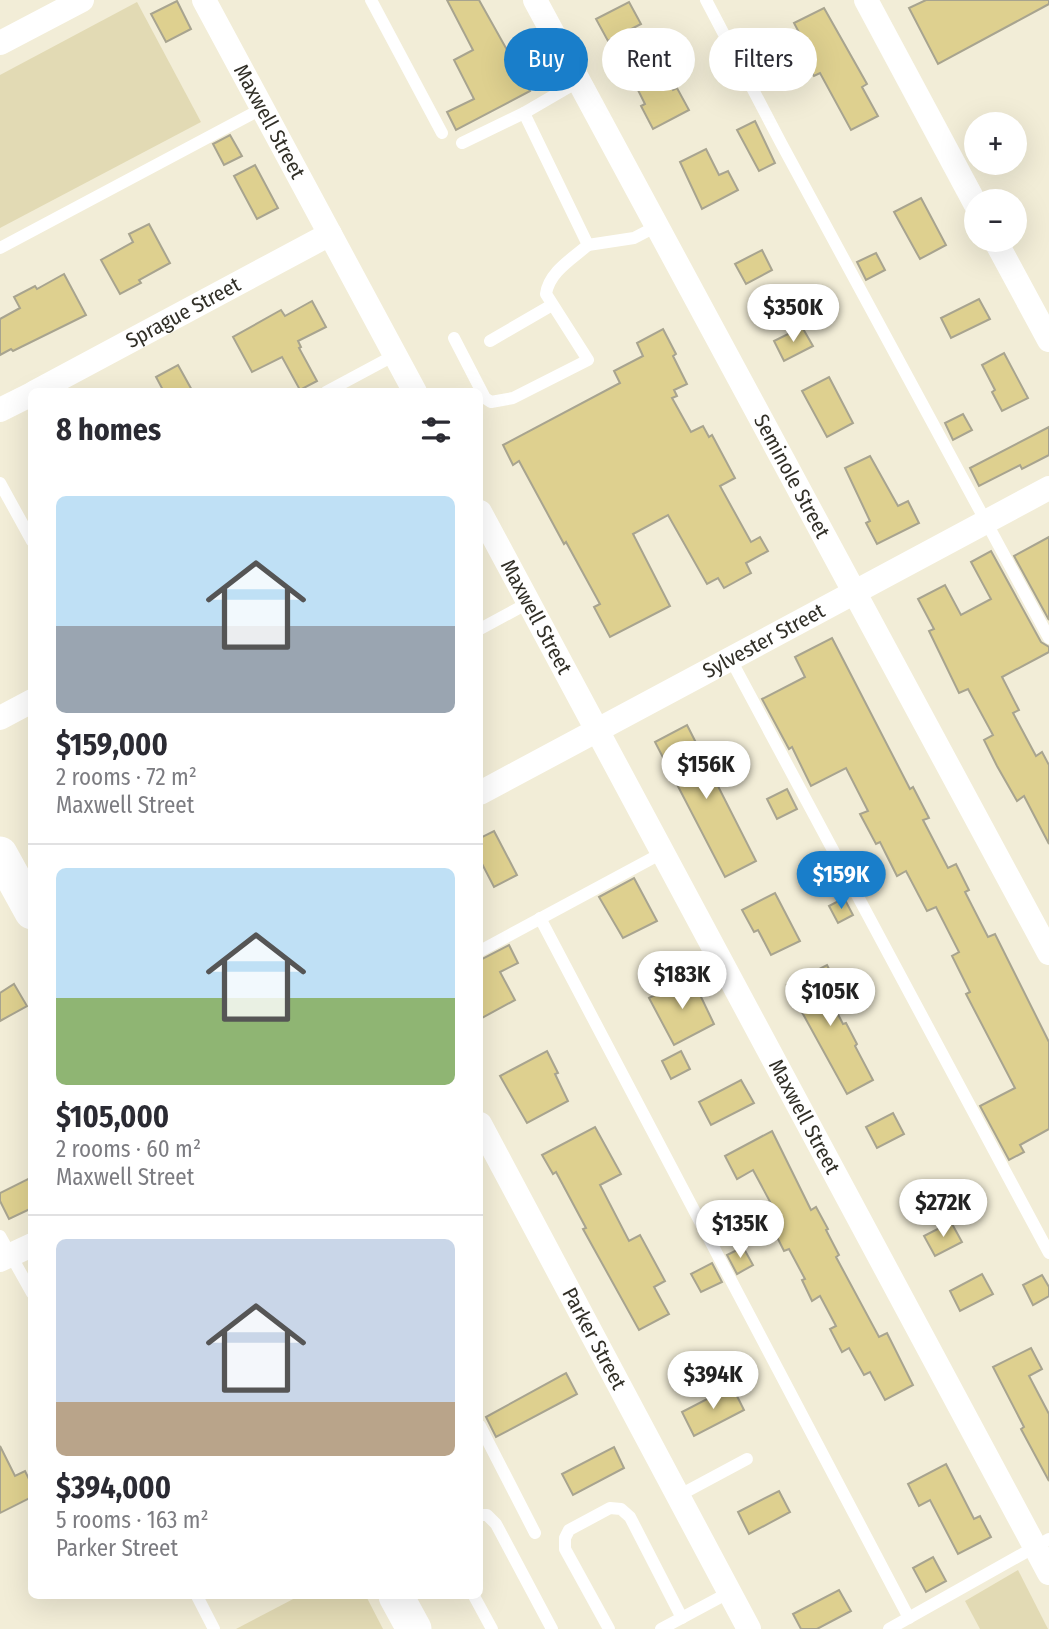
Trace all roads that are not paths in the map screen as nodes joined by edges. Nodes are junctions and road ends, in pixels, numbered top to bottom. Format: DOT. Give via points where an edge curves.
graph roads {
  1 [pos="82,0"];
  2 [pos="204,0"];
  3 [pos="371,0"];
  4 [pos="535,0"];
  5 [pos="706,0"];
  6 [pos="866,0"];
  7 [pos="550,28"];
  8 [pos="0,43"];
  9 [pos="562,91"];
  10 [pos="584,91"];
  11 [pos="262,108"];
  12 [pos="524,113"];
  13 [pos="442,133"];
  14 [pos="462,143"];
  15 [pos="967,189"];
  16 [pos="657,226"];
  17 [pos="330,234"];
  18 [pos="588,245"];
  19 [pos="0,248"];
  20 [pos="1001,252"];
  21 [pos="552,305"];
  22 [pos="454,338"];
  23 [pos="1049,340"];
  24 [pos="490,341"];
  25 [pos="395,355"];
  26 [pos="42,388"];
  27 [pos="334,388"];
  28 [pos="413,388"];
  29 [pos="480,388"];
  30 [pos="483,394"];
  31 [pos="28,396"];
  32 [pos="0,411"];
  33 [pos="0,483"];
  34 [pos="1049,488"];
  35 [pos="483,518"];
  36 [pos="987,522"];
  37 [pos="28,534"];
  38 [pos="855,591"];
  39 [pos="528,603"];
  40 [pos="483,627"];
  41 [pos="1049,638"];
  42 [pos="730,658"];
  43 [pos="28,703"];
  44 [pos="0,718"];
  45 [pos="596,729"];
  46 [pos="483,791"];
  47 [pos="662,853"];
  48 [pos="0,854"];
  49 [pos="28,905"];
  50 [pos="540,918"];
  51 [pos="483,949"];
  52 [pos="1049,953"];
  53 [pos="483,1130"];
  54 [pos="10,1249"];
  55 [pos="1049,1253"];
  56 [pos="28,1285"];
  57 [pos="483,1432"];
  58 [pos="747,1459"];
  59 [pos="678,1496"];
  60 [pos="483,1515"];
  61 [pos="535,1533"];
  62 [pos="1042,1543"];
  63 [pos="1049,1573"];
  64 [pos="730,1592"];
  65 [pos="199,1599"];
  66 [pos="398,1599"];
  67 [pos="476,1599"];
  68 [pos="682,1618"];
  69 [pos="909,1618"];
  70 [pos="214,1629"];
  71 [pos="414,1629"];
  72 [pos="492,1629"];
  73 [pos="552,1629"];
  74 [pos="609,1629"];
  75 [pos="661,1629"];
  76 [pos="749,1629"];
  77 [pos="889,1629"];
  1 -- 8 [label="street"];
  2 -- 11 [label="street, Maxwell Street"];
  3 -- 13 [label="lane"];
  4 -- 7 [label="street, Seminole Street"];
  5 -- 36 [label="lane"];
  6 -- 15 [label="street"];
  9 -- 12 [label="lane"];
  10 -- 16 [label="street, Seminole Street"];
  11 -- 17 [label="street, Maxwell Street"];
  11 -- 19 [label="lane"];
  12 -- 14 [label="lane"];
  12 -- 18 [label="lane"];
  16 -- 18 [label="lane" via="634,238"];
  16 -- 38 [label="street, Seminole Street"];
  17 -- 25 [label="street, Maxwell Street"];
  17 -- 26 [label="street, Sprague Street"];
  18 -- 21 [label="lane" via="554,274 546,294"];
  20 -- 23 [label="street"];
  21 -- 24 [label="lane"];
  21 -- 30 [label="lane" via="588,360 513,398 491,402"];
  22 -- 29 [label="lane"];
  25 -- 27 [label="lane"];
  25 -- 28 [label="street, Maxwell Street"];
  31 -- 32 [label="street, Sprague Street"];
  33 -- 37 [label="lane"];
  34 -- 36 [label="street, Sylvester Street"];
  35 -- 39 [label="street, Maxwell Street"];
  36 -- 38 [label="street, Sylvester Street"];
  36 -- 41 [label="lane"];
  38 -- 42 [label="street, Sylvester Street"];
  38 -- 52 [label="street, Seminole Street"];
  39 -- 40 [label="lane"];
  39 -- 45 [label="street, Maxwell Street"];
  42 -- 45 [label="street, Sylvester Street"];
  42 -- 55 [label="lane"];
  43 -- 44 [label="street"];
  45 -- 46 [label="street, Sylvester Street"];
  45 -- 47 [label="street, Maxwell Street"];
  47 -- 50 [label="lane"];
  47 -- 62 [label="street, Maxwell Street"];
  48 -- 49 [label="main road"];
  50 -- 51 [label="lane"];
  50 -- 69 [label="lane"];
  53 -- 59 [label="street, Parker Street"];
  54 -- 56 [label="lane"];
  57 -- 61 [label="lane"];
  58 -- 59 [label="lane"];
  59 -- 64 [label="street, Parker Street"];
  60 -- 73 [label="lane" via="496,1524"];
  62 -- 63 [label="street, Maxwell Street"];
  62 -- 69 [label="lane"];
  64 -- 68 [label="lane"];
  64 -- 76 [label="street, Parker Street"];
  65 -- 70 [label="lane"];
  66 -- 71 [label="main road"];
  67 -- 72 [label="lane"];
  68 -- 74 [label="lane" via="630,1517 621,1509 610,1508 569,1530 565,1538 565,1549"];
  68 -- 75 [label="lane"];
  69 -- 77 [label="lane"];
}
